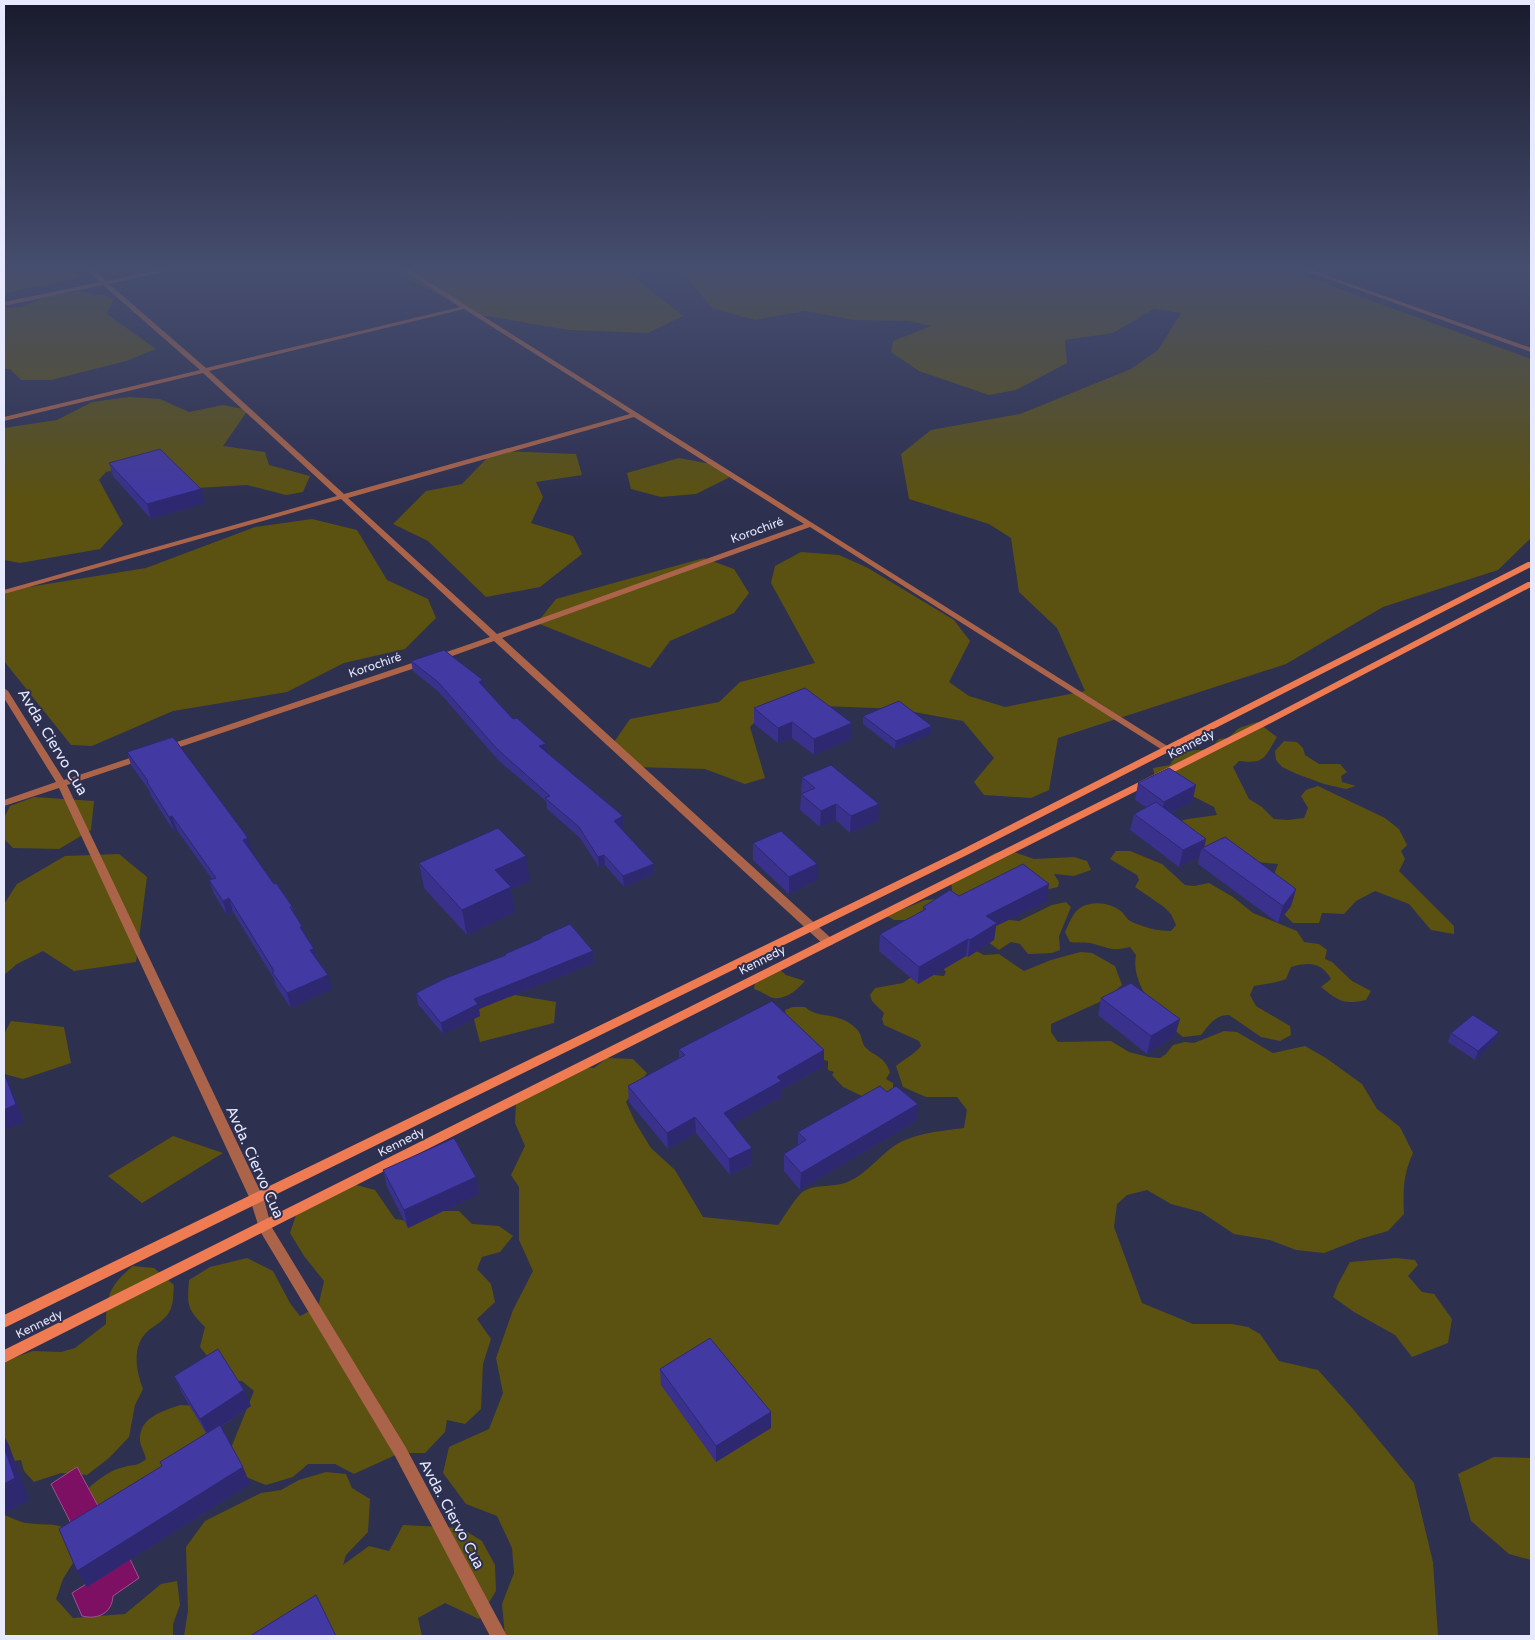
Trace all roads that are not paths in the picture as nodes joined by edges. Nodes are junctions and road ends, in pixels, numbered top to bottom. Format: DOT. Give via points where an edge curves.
graph roads {
  1 [pos="173,344"];
  2 [pos="315,344"];
  3 [pos="519,344"];
  4 [pos="1513,344"];
  5 [pos="1531,350"];
  6 [pos="204,370"];
  7 [pos="633,415"];
  8 [pos="4,419"];
  9 [pos="342,496"];
  10 [pos="809,525"];
  11 [pos="1531,564"];
  12 [pos="1531,584"];
  13 [pos="4,592"];
  14 [pos="496,638"];
  15 [pos="4,691"];
  16 [pos="1167,749"];
  17 [pos="156,752"];
  18 [pos="147,755"];
  19 [pos="62,784"];
  20 [pos="4,804"];
  21 [pos="812,926"];
  22 [pos="828,942"];
  23 [pos="256,1199"];
  24 [pos="265,1226"];
  25 [pos="4,1322"];
  26 [pos="4,1357"];
  27 [pos="499,1636"];
  1 -- 6 [label="street"];
  2 -- 6 [label="street"];
  3 -- 7 [label="street"];
  4 -- 5 [label="street"];
  6 -- 8 [label="street"];
  6 -- 9 [label="street"];
  7 -- 9 [label="street"];
  7 -- 10 [label="street"];
  9 -- 13 [label="street"];
  9 -- 14 [label="street"];
  10 -- 14 [label="street, Korochiré"];
  10 -- 16 [label="street"];
  11 -- 16 [label="main road, Kennedy"];
  12 -- 22 [label="main road, Kennedy" via="1260,725"];
  14 -- 17 [label="street, Korochiré"];
  14 -- 21 [label="street"];
  15 -- 19 [label="street, Avda. Ciervo Cua"];
  16 -- 21 [label="main road, Kennedy"];
  18 -- 19 [label="street"];
  19 -- 20 [label="street"];
  19 -- 23 [label="street, Avda. Ciervo Cua"];
  21 -- 22 [label="street"];
  21 -- 23 [label="main road, Kennedy"];
  22 -- 24 [label="main road, Kennedy"];
  23 -- 24 [label="street, Avda. Ciervo Cua"];
  23 -- 25 [label="main road, Kennedy"];
  24 -- 26 [label="main road, Kennedy"];
  24 -- 27 [label="street, Avda. Ciervo Cua" via="400,1451"];
}
